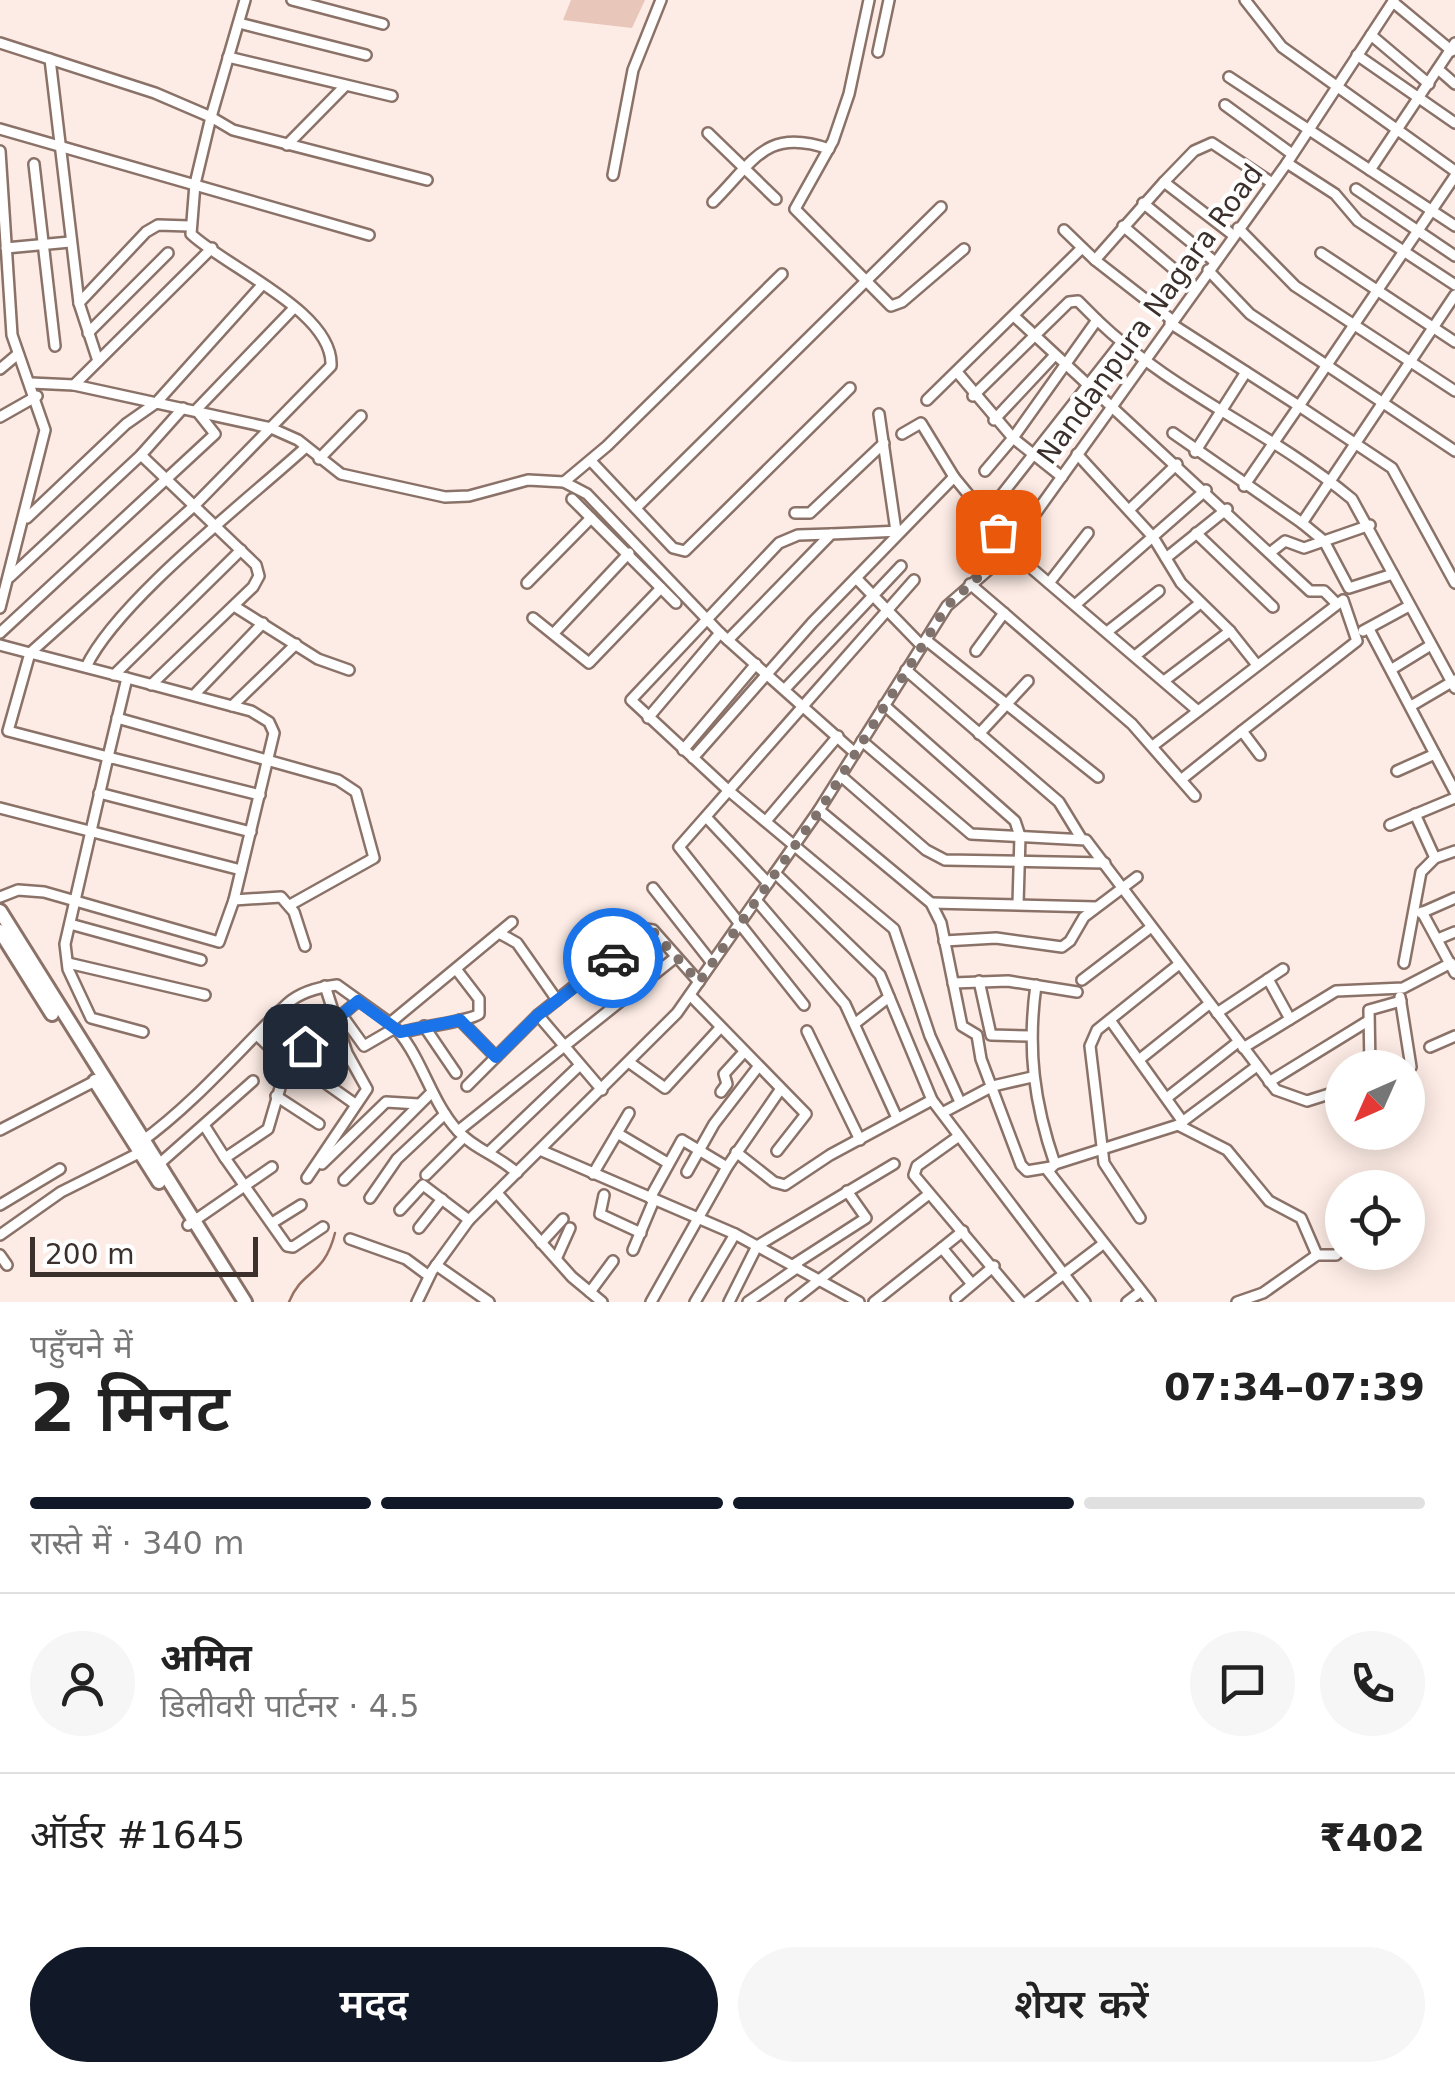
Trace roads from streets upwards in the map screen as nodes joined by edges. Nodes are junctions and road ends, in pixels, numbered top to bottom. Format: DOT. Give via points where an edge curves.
graph roads {
  1 [pos="245,0"];
  2 [pos="292,0"];
  3 [pos="661,0"];
  4 [pos="869,0"];
  5 [pos="888,0"];
  6 [pos="1245,0"];
  7 [pos="1376,0"];
  8 [pos="1391,4"];
  9 [pos="239,23"];
  10 [pos="383,24"];
  11 [pos="1370,35"];
  12 [pos="0,43"];
  13 [pos="1454,48"];
  14 [pos="878,52"];
  15 [pos="366,55"];
  16 [pos="1357,56"];
  17 [pos="228,57"];
  18 [pos="50,58"];
  19 [pos="1438,69"];
  20 [pos="1229,77"];
  21 [pos="1428,84"];
  22 [pos="1455,84"];
  23 [pos="344,87"];
  24 [pos="1336,87"];
  25 [pos="392,96"];
  26 [pos="1418,99"];
  27 [pos="1225,105"];
  28 [pos="211,117"];
  29 [pos="1455,123"];
  30 [pos="0,129"];
  31 [pos="1309,129"];
  32 [pos="708,132"];
  33 [pos="1396,133"];
  34 [pos="58,144"];
  35 [pos="287,145"];
  36 [pos="829,150"];
  37 [pos="0,151"];
  38 [pos="1289,159"];
  39 [pos="34,164"];
  40 [pos="746,169"];
  41 [pos="1370,170"];
  42 [pos="1455,174"];
  43 [pos="613,175"];
  44 [pos="1,178"];
  45 [pos="427,180"];
  46 [pos="1164,182"];
  47 [pos="1272,183"];
  48 [pos="196,184"];
  49 [pos="1356,188"];
  50 [pos="776,199"];
  51 [pos="713,202"];
  52 [pos="1143,203"];
  53 [pos="941,207"];
  54 [pos="1431,210"];
  55 [pos="189,226"];
  56 [pos="1122,226"];
  57 [pos="1455,226"];
  58 [pos="1064,230"];
  59 [pos="1418,230"];
  60 [pos="1235,231"];
  61 [pos="369,235"];
  62 [pos="70,242"];
  63 [pos="44,245"];
  64 [pos="6,248"];
  65 [pos="212,248"];
  66 [pos="1082,248"];
  67 [pos="964,249"];
  68 [pos="1405,251"];
  69 [pos="1321,252"];
  70 [pos="168,253"];
  71 [pos="1455,256"];
  72 [pos="1095,260"];
  73 [pos="1211,266"];
  74 [pos="782,274"];
  75 [pos="865,282"];
  76 [pos="1455,284"];
  77 [pos="262,285"];
  78 [pos="1196,288"];
  79 [pos="1378,288"];
  80 [pos="1455,295"];
  81 [pos="78,303"];
  82 [pos="294,308"];
  83 [pos="1451,309"];
  84 [pos="1015,317"];
  85 [pos="1098,320"];
  86 [pos="1171,321"];
  87 [pos="1354,326"];
  88 [pos="1434,327"];
  89 [pos="88,333"];
  90 [pos="1035,336"];
  91 [pos="1455,342"];
  92 [pos="1121,343"];
  93 [pos="55,346"];
  94 [pos="18,354"];
  95 [pos="1055,355"];
  96 [pos="98,361"];
  97 [pos="1144,361"];
  98 [pos="1410,362"];
  99 [pos="1066,366"];
  100 [pos="1325,366"];
  101 [pos="0,369"];
  102 [pos="957,372"];
  103 [pos="1246,372"];
  104 [pos="31,383"];
  105 [pos="74,385"];
  106 [pos="1090,386"];
  107 [pos="850,388"];
  108 [pos="1455,391"];
  109 [pos="37,396"];
  110 [pos="973,396"];
  111 [pos="927,400"];
  112 [pos="156,403"];
  113 [pos="1382,403"];
  114 [pos="1299,406"];
  115 [pos="1112,407"];
  116 [pos="183,408"];
  117 [pos="196,410"];
  118 [pos="1221,411"];
  119 [pos="879,414"];
  120 [pos="361,416"];
  121 [pos="0,417"];
  122 [pos="231,420"];
  123 [pos="994,420"];
  124 [pos="271,428"];
  125 [pos="1173,433"];
  126 [pos="214,434"];
  127 [pos="902,434"];
  128 [pos="1013,438"];
  129 [pos="884,442"];
  130 [pos="1356,443"];
  131 [pos="1273,445"];
  132 [pos="306,446"];
  133 [pos="1455,451"];
  134 [pos="1196,452"];
  135 [pos="1077,454"];
  136 [pos="141,455"];
  137 [pos="1035,456"];
  138 [pos="319,459"];
  139 [pos="591,461"];
  140 [pos="1177,464"];
  141 [pos="985,471"];
  142 [pos="954,477"];
  143 [pos="1062,477"];
  144 [pos="168,480"];
  145 [pos="564,482"];
  146 [pos="1328,482"];
  147 [pos="1244,486"];
  148 [pos="1206,490"];
  149 [pos="572,499"];
  150 [pos="194,506"];
  151 [pos="636,508"];
  152 [pos="1227,509"];
  153 [pos="1129,510"];
  154 [pos="795,514"];
  155 [pos="985,516"];
  156 [pos="591,518"];
  157 [pos="24,520"];
  158 [pos="1302,523"];
  159 [pos="1370,525"];
  160 [pos="217,528"];
  161 [pos="899,531"];
  162 [pos="1088,532"];
  163 [pos="831,534"];
  164 [pos="1196,534"];
  165 [pos="1153,537"];
  166 [pos="1324,542"];
  167 [pos="638,544"];
  168 [pos="1010,548"];
  169 [pos="241,550"];
  170 [pos="1270,552"];
  171 [pos="628,555"];
  172 [pos="1166,558"];
  173 [pos="900,566"];
  174 [pos="1393,574"];
  175 [pos="8,578"];
  176 [pos="856,578"];
  177 [pos="914,580"];
  178 [pos="528,583"];
  179 [pos="1049,583"];
  180 [pos="970,584"];
  181 [pos="1455,584"];
  182 [pos="661,588"];
  183 [pos="1158,590"];
  184 [pos="872,596"];
  185 [pos="1336,603"];
  186 [pos="676,604"];
  187 [pos="1200,604"];
  188 [pos="1075,605"];
  189 [pos="234,606"];
  190 [pos="1409,606"];
  191 [pos="1273,607"];
  192 [pos="0,608"];
  193 [pos="886,611"];
  194 [pos="1004,613"];
  195 [pos="533,618"];
  196 [pos="706,618"];
  197 [pos="263,623"];
  198 [pos="1369,629"];
  199 [pos="1230,630"];
  200 [pos="1107,632"];
  201 [pos="554,633"];
  202 [pos="0,634"];
  203 [pos="1356,634"];
  204 [pos="724,636"];
  205 [pos="924,643"];
  206 [pos="296,644"];
  207 [pos="0,645"];
  208 [pos="1431,645"];
  209 [pos="976,651"];
  210 [pos="30,653"];
  211 [pos="1136,656"];
  212 [pos="756,664"];
  213 [pos="1256,665"];
  214 [pos="86,668"];
  215 [pos="1392,668"];
  216 [pos="348,670"];
  217 [pos="906,670"];
  218 [pos="767,673"];
  219 [pos="114,675"];
  220 [pos="127,678"];
  221 [pos="1164,680"];
  222 [pos="1028,681"];
  223 [pos="1454,683"];
  224 [pos="151,685"];
  225 [pos="785,689"];
  226 [pos="194,695"];
  227 [pos="803,704"];
  228 [pos="1006,704"];
  229 [pos="884,705"];
  230 [pos="232,706"];
  231 [pos="1411,706"];
  232 [pos="1198,711"];
  233 [pos="117,718"];
  234 [pos="648,718"];
  235 [pos="1242,731"];
  236 [pos="978,734"];
  237 [pos="838,736"];
  238 [pos="862,741"];
  239 [pos="1154,746"];
  240 [pos="683,750"];
  241 [pos="855,752"];
  242 [pos="1435,754"];
  243 [pos="1260,755"];
  244 [pos="108,756"];
  245 [pos="693,758"];
  246 [pos="268,760"];
  247 [pos="1397,772"];
  248 [pos="841,776"];
  249 [pos="1098,777"];
  250 [pos="1182,778"];
  251 [pos="729,791"];
  252 [pos="99,793"];
  253 [pos="260,794"];
  254 [pos="1455,795"];
  255 [pos="1195,796"];
  256 [pos="0,808"];
  257 [pos="820,810"];
  258 [pos="1414,814"];
  259 [pos="706,817"];
  260 [pos="766,821"];
  261 [pos="1390,824"];
  262 [pos="91,829"];
  263 [pos="251,832"];
  264 [pos="1020,836"];
  265 [pos="1081,838"];
  266 [pos="794,846"];
  267 [pos="1455,850"];
  268 [pos="1434,858"];
  269 [pos="1018,859"];
  270 [pos="1106,863"];
  271 [pos="241,870"];
  272 [pos="775,873"];
  273 [pos="1137,877"];
  274 [pos="768,883"];
  275 [pos="653,888"];
  276 [pos="1123,888"];
  277 [pos="0,897"];
  278 [pos="1455,898"];
  279 [pos="234,900"];
  280 [pos="756,900"];
  281 [pos="76,902"];
  282 [pos="931,903"];
  283 [pos="1018,904"];
  284 [pos="290,905"];
  285 [pos="1096,907"];
  286 [pos="0,911"];
  287 [pos="1418,914"];
  288 [pos="512,922"];
  289 [pos="70,924"];
  290 [pos="738,925"];
  291 [pos="1150,928"];
  292 [pos="1455,932"];
  293 [pos="499,933"];
  294 [pos="1,935"];
  295 [pos="1438,939"];
  296 [pos="662,941"];
  297 [pos="944,941"];
  298 [pos="306,946"];
  299 [pos="676,956"];
  300 [pos="200,960"];
  301 [pos="68,963"];
  302 [pos="712,963"];
  303 [pos="1404,963"];
  304 [pos="1178,965"];
  305 [pos="1453,967"];
  306 [pos="456,969"];
  307 [pos="1284,969"];
  308 [pos="1268,979"];
  309 [pos="1082,980"];
  310 [pos="699,982"];
  311 [pos="979,982"];
  312 [pos="953,983"];
  313 [pos="1036,985"];
  314 [pos="325,986"];
  315 [pos="609,986"];
  316 [pos="1399,989"];
  317 [pos="1077,992"];
  318 [pos="204,995"];
  319 [pos="690,995"];
  320 [pos="889,996"];
  321 [pos="556,1000"];
  322 [pos="1401,1000"];
  323 [pos="358,1001"];
  324 [pos="1209,1004"];
  325 [pos="804,1005"];
  326 [pos="1216,1014"];
  327 [pos="538,1015"];
  328 [pos="338,1017"];
  329 [pos="1290,1019"];
  330 [pos="460,1020"];
  331 [pos="1110,1020"];
  332 [pos="1368,1020"];
  333 [pos="274,1021"];
  334 [pos="857,1022"];
  335 [pos="424,1026"];
  336 [pos="395,1028"];
  337 [pos="720,1028"];
  338 [pos="807,1031"];
  339 [pos="143,1032"];
  340 [pos="259,1036"];
  341 [pos="1030,1036"];
  342 [pos="1455,1036"];
  343 [pos="1241,1045"];
  344 [pos="305,1046"];
  345 [pos="1430,1047"];
  346 [pos="566,1048"];
  347 [pos="1369,1050"];
  348 [pos="1408,1050"];
  349 [pos="744,1052"];
  350 [pos="496,1057"];
  351 [pos="1140,1059"];
  352 [pos="630,1063"];
  353 [pos="326,1064"];
  354 [pos="580,1065"];
  355 [pos="1257,1066"];
  356 [pos="758,1067"];
  357 [pos="337,1073"];
  358 [pos="456,1073"];
  359 [pos="1032,1077"];
  360 [pos="95,1081"];
  361 [pos="253,1081"];
  362 [pos="1269,1082"];
  363 [pos="467,1086"];
  364 [pos="993,1086"];
  365 [pos="602,1090"];
  366 [pos="780,1090"];
  367 [pos="721,1092"];
  368 [pos="431,1093"];
  369 [pos="276,1096"];
  370 [pos="1325,1096"];
  371 [pos="1168,1097"];
  372 [pos="932,1100"];
  373 [pos="960,1102"];
  374 [pos="355,1104"];
  375 [pos="419,1104"];
  376 [pos="944,1112"];
  377 [pos="629,1113"];
  378 [pos="446,1114"];
  379 [pos="897,1118"];
  380 [pos="1180,1123"];
  381 [pos="319,1124"];
  382 [pos="204,1125"];
  383 [pos="0,1130"];
  384 [pos="618,1132"];
  385 [pos="461,1134"];
  386 [pos="959,1136"];
  387 [pos="860,1140"];
  388 [pos="139,1146"];
  389 [pos="700,1147"];
  390 [pos="1102,1148"];
  391 [pos="491,1150"];
  392 [pos="540,1150"];
  393 [pos="778,1151"];
  394 [pos="736,1152"];
  395 [pos="225,1158"];
  396 [pos="666,1162"];
  397 [pos="158,1164"];
  398 [pos="322,1164"];
  399 [pos="894,1164"];
  400 [pos="1053,1165"];
  401 [pos="272,1167"];
  402 [pos="726,1168"];
  403 [pos="60,1170"];
  404 [pos="517,1172"];
  405 [pos="686,1172"];
  406 [pos="593,1174"];
  407 [pos="426,1175"];
  408 [pos="307,1178"];
  409 [pos="344,1180"];
  410 [pos="246,1186"];
  411 [pos="847,1190"];
  412 [pos="496,1193"];
  413 [pos="929,1194"];
  414 [pos="604,1195"];
  415 [pos="370,1198"];
  416 [pos="442,1199"];
  417 [pos="652,1199"];
  418 [pos="0,1204"];
  419 [pos="301,1205"];
  420 [pos="400,1210"];
  421 [pos="700,1217"];
  422 [pos="563,1218"];
  423 [pos="1140,1218"];
  424 [pos="469,1220"];
  425 [pos="191,1223"];
  426 [pos="272,1223"];
  427 [pos="323,1228"];
  428 [pos="418,1228"];
  429 [pos="570,1228"];
  430 [pos="963,1230"];
  431 [pos="640,1233"];
  432 [pos="736,1234"];
  433 [pos="0,1236"];
  434 [pos="350,1239"];
  435 [pos="540,1243"];
  436 [pos="1103,1244"];
  437 [pos="757,1246"];
  438 [pos="942,1248"];
  439 [pos="634,1250"];
  440 [pos="1317,1255"];
  441 [pos="1325,1255"];
  442 [pos="557,1257"];
  443 [pos="613,1261"];
  444 [pos="436,1265"];
  445 [pos="796,1266"];
  446 [pos="994,1266"];
  447 [pos="1064,1274"];
  448 [pos="429,1276"];
  449 [pos="820,1281"];
  450 [pos="972,1284"];
  451 [pos="590,1292"];
  452 [pos="1140,1292"];
  453 [pos="843,1294"];
  454 [pos="955,1301"];
  455 [pos="237,1302"];
  456 [pos="245,1302"];
  457 [pos="417,1302"];
  458 [pos="489,1302"];
  459 [pos="602,1302"];
  460 [pos="650,1302"];
  461 [pos="696,1302"];
  462 [pos="729,1302"];
  463 [pos="748,1302"];
  464 [pos="792,1302"];
  465 [pos="833,1302"];
  466 [pos="859,1302"];
  467 [pos="874,1302"];
  468 [pos="1024,1302"];
  469 [pos="1086,1302"];
  470 [pos="1127,1302"];
  471 [pos="1150,1302"];
  472 [pos="1237,1302"];
  1 -- 9 [label="street"];
  2 -- 10 [label="street"];
  3 -- 43 [label="street" via="633,70"];
  4 -- 36 [label="street"];
  5 -- 14 [label="street"];
  6 -- 24 [label="street" via="1282,47"];
  7 -- 8 [label="street"];
  8 -- 11 [label="street, Nandanpura Nagara Road"];
  8 -- 13 [label="street"];
  9 -- 15 [label="street"];
  9 -- 17 [label="street"];
  11 -- 16 [label="street, Nandanpura Nagara Road"];
  11 -- 21 [label="street"];
  12 -- 18 [label="street"];
  13 -- 19 [label="street"];
  16 -- 24 [label="street, Nandanpura Nagara Road"];
  16 -- 26 [label="street"];
  17 -- 23 [label="street"];
  17 -- 28 [label="street"];
  18 -- 28 [label="street"];
  18 -- 34 [label="street"];
  19 -- 21 [label="street"];
  19 -- 22 [label="street"];
  20 -- 31 [label="street"];
  21 -- 26 [label="street"];
  23 -- 25 [label="street"];
  23 -- 35 [label="street"];
  24 -- 31 [label="street, Nandanpura Nagara Road"];
  24 -- 33 [label="street"];
  26 -- 29 [label="street"];
  26 -- 33 [label="street"];
  27 -- 38 [label="street"];
  28 -- 35 [label="street"];
  28 -- 48 [label="street"];
  30 -- 34 [label="street"];
  31 -- 38 [label="street, Nandanpura Nagara Road"];
  31 -- 41 [label="street"];
  32 -- 40 [label="street"];
  33 -- 41 [label="street"];
  33 -- 42 [label="street"];
  34 -- 48 [label="street"];
  34 -- 62 [label="street"];
  35 -- 45 [label="street"];
  36 -- 40 [label="street" via="782,140"];
  36 -- 75 [label="street" via="794,208"];
  37 -- 44 [label="street"];
  38 -- 47 [label="street, Nandanpura Nagara Road"];
  38 -- 68 [label="street"];
  39 -- 63 [label="street"];
  40 -- 50 [label="street"];
  40 -- 51 [label="street"];
  41 -- 54 [label="street"];
  42 -- 54 [label="street"];
  44 -- 64 [label="street"];
  46 -- 47 [label="street" via="1212,143"];
  46 -- 52 [label="street"];
  46 -- 60 [label="street"];
  47 -- 60 [label="street, Nandanpura Nagara Road"];
  48 -- 55 [label="street"];
  48 -- 61 [label="street"];
  49 -- 59 [label="street"];
  52 -- 56 [label="street"];
  52 -- 73 [label="street"];
  53 -- 75 [label="street"];
  54 -- 57 [label="street"];
  54 -- 59 [label="street"];
  55 -- 65 [label="street"];
  55 -- 81 [label="street" via="172,223 146,232"];
  56 -- 72 [label="street"];
  56 -- 78 [label="street"];
  58 -- 66 [label="street"];
  59 -- 68 [label="street"];
  59 -- 71 [label="street"];
  60 -- 73 [label="street, Nandanpura Nagara Road"];
  60 -- 87 [label="street" via="1295,286"];
  62 -- 63 [label="street"];
  62 -- 81 [label="street"];
  63 -- 64 [label="street"];
  63 -- 93 [label="street"];
  64 -- 94 [label="street"];
  65 -- 77 [label="street"];
  65 -- 96 [label="street"];
  66 -- 72 [label="street"];
  66 -- 84 [label="street"];
  67 -- 75 [label="street" via="897,306"];
  68 -- 76 [label="street"];
  68 -- 79 [label="street"];
  69 -- 79 [label="street"];
  70 -- 89 [label="street"];
  72 -- 86 [label="street"];
  73 -- 78 [label="street, Nandanpura Nagara Road"];
  73 -- 100 [label="street" via="1250,314"];
  74 -- 139 [label="street"];
  75 -- 151 [label="street"];
  77 -- 82 [label="street"];
  77 -- 112 [label="street"];
  78 -- 86 [label="street, Nandanpura Nagara Road"];
  79 -- 87 [label="street"];
  79 -- 88 [label="street"];
  80 -- 83 [label="street"];
  81 -- 89 [label="street"];
  82 -- 117 [label="street"];
  82 -- 124 [label="street" via="327,340 330,366"];
  83 -- 88 [label="street"];
  84 -- 90 [label="street"];
  84 -- 102 [label="street"];
  85 -- 90 [label="street" via="1074,300"];
  85 -- 92 [label="street"];
  85 -- 99 [label="street"];
  86 -- 97 [label="street, Nandanpura Nagara Road"];
  86 -- 103 [label="street"];
  87 -- 98 [label="street"];
  87 -- 100 [label="street"];
  88 -- 91 [label="street"];
  88 -- 98 [label="street"];
  89 -- 96 [label="street"];
  90 -- 95 [label="street"];
  90 -- 110 [label="street"];
  92 -- 97 [label="street"];
  92 -- 106 [label="street"];
  94 -- 101 [label="street"];
  94 -- 104 [label="street"];
  95 -- 99 [label="street"];
  95 -- 123 [label="street"];
  96 -- 105 [label="street"];
  97 -- 115 [label="street, Nandanpura Nagara Road"];
  97 -- 118 [label="street"];
  98 -- 108 [label="street"];
  98 -- 113 [label="street"];
  99 -- 106 [label="street"];
  99 -- 128 [label="street"];
  100 -- 113 [label="street"];
  100 -- 114 [label="street"];
  102 -- 110 [label="street"];
  102 -- 111 [label="street"];
  103 -- 114 [label="street"];
  103 -- 118 [label="street"];
  104 -- 105 [label="street"];
  104 -- 109 [label="street"];
  105 -- 112 [label="street"];
  106 -- 115 [label="street"];
  106 -- 137 [label="street"];
  107 -- 151 [label="street" via="689,548 673,548"];
  109 -- 121 [label="street"];
  109 -- 157 [label="street" via="45,430"];
  110 -- 123 [label="street"];
  112 -- 116 [label="street"];
  112 -- 157 [label="street"];
  113 -- 130 [label="street"];
  113 -- 133 [label="street"];
  114 -- 130 [label="street"];
  114 -- 131 [label="street"];
  115 -- 135 [label="street, Nandanpura Nagara Road"];
  115 -- 140 [label="street"];
  116 -- 117 [label="street"];
  116 -- 136 [label="street"];
  117 -- 122 [label="street"];
  117 -- 126 [label="street"];
  118 -- 131 [label="street"];
  118 -- 134 [label="street"];
  119 -- 129 [label="street"];
  120 -- 138 [label="street"];
  122 -- 124 [label="street"];
  122 -- 126 [label="street"];
  123 -- 128 [label="street"];
  124 -- 132 [label="street"];
  124 -- 150 [label="street"];
  125 -- 134 [label="street"];
  126 -- 144 [label="street"];
  127 -- 142 [label="street" via="922,423"];
  128 -- 137 [label="street"];
  128 -- 141 [label="street"];
  129 -- 154 [label="street" via="810,513"];
  129 -- 161 [label="street"];
  130 -- 146 [label="street"];
  130 -- 181 [label="street" via="1392,468"];
  131 -- 146 [label="street"];
  131 -- 147 [label="street"];
  132 -- 138 [label="street"];
  132 -- 160 [label="street"];
  134 -- 147 [label="street"];
  135 -- 143 [label="street, Nandanpura Nagara Road"];
  135 -- 153 [label="street"];
  136 -- 144 [label="street"];
  136 -- 175 [label="street"];
  137 -- 143 [label="street"];
  137 -- 155 [label="street"];
  138 -- 145 [label="street" via="342,474 445,497 528,480"];
  139 -- 145 [label="street"];
  139 -- 151 [label="street"];
  140 -- 148 [label="street"];
  140 -- 153 [label="street"];
  142 -- 155 [label="street"];
  142 -- 161 [label="street"];
  143 -- 168 [label="street, Nandanpura Nagara Road"];
  144 -- 150 [label="street"];
  144 -- 202 [label="street"];
  145 -- 167 [label="street" via="605,508"];
  146 -- 158 [label="street"];
  146 -- 159 [label="street" via="1352,499"];
  147 -- 158 [label="street"];
  148 -- 152 [label="street"];
  148 -- 165 [label="street"];
  149 -- 156 [label="street"];
  150 -- 160 [label="street"];
  150 -- 210 [label="street"];
  152 -- 164 [label="street"];
  152 -- 170 [label="street"];
  153 -- 165 [label="street"];
  155 -- 168 [label="street"];
  156 -- 171 [label="street"];
  156 -- 178 [label="street"];
  157 -- 175 [label="street"];
  158 -- 166 [label="street"];
  159 -- 166 [label="street"];
  159 -- 174 [label="street"];
  160 -- 169 [label="street"];
  160 -- 214 [label="street" via="128,612"];
  161 -- 163 [label="street"];
  161 -- 176 [label="street"];
  162 -- 179 [label="street"];
  163 -- 196 [label="street" via="788,536"];
  163 -- 204 [label="street"];
  164 -- 172 [label="street"];
  164 -- 191 [label="street"];
  165 -- 172 [label="street"];
  165 -- 188 [label="street"];
  166 -- 170 [label="street" via="1300,548 1286,541"];
  166 -- 174 [label="street" via="1349,588"];
  167 -- 171 [label="street"];
  167 -- 196 [label="street"];
  168 -- 179 [label="street"];
  168 -- 180 [label="street, Nandanpura Nagara Road"];
  169 -- 189 [label="street" via="259,576"];
  169 -- 219 [label="street"];
  170 -- 185 [label="street" via="1310,591 1324,591"];
  171 -- 182 [label="street"];
  171 -- 201 [label="street"];
  172 -- 187 [label="street"];
  173 -- 184 [label="street"];
  174 -- 190 [label="street"];
  175 -- 192 [label="street"];
  176 -- 184 [label="street"];
  176 -- 218 [label="street"];
  177 -- 193 [label="street"];
  179 -- 188 [label="street"];
  180 -- 194 [label="street"];
  180 -- 205 [label="street, Nandanpura Nagara Road"];
  182 -- 186 [label="street"];
  182 -- 201 [label="street" via="588,663"];
  183 -- 200 [label="street"];
  184 -- 193 [label="street"];
  184 -- 225 [label="street"];
  185 -- 203 [label="street" via="1346,602"];
  185 -- 213 [label="street"];
  187 -- 199 [label="street"];
  187 -- 211 [label="street"];
  188 -- 200 [label="street"];
  189 -- 197 [label="street"];
  189 -- 224 [label="street"];
  190 -- 198 [label="street"];
  190 -- 208 [label="street"];
  193 -- 205 [label="street"];
  193 -- 227 [label="street"];
  194 -- 209 [label="street"];
  194 -- 239 [label="street"];
  195 -- 201 [label="street"];
  196 -- 204 [label="street"];
  196 -- 234 [label="street" via="632,697"];
  197 -- 206 [label="street"];
  197 -- 226 [label="street"];
  198 -- 203 [label="street"];
  198 -- 215 [label="street"];
  199 -- 213 [label="street"];
  199 -- 221 [label="street"];
  200 -- 211 [label="street"];
  203 -- 235 [label="street" via="1354,646"];
  204 -- 212 [label="street"];
  204 -- 234 [label="street"];
  205 -- 217 [label="street, Nandanpura Nagara Road"];
  205 -- 228 [label="street"];
  206 -- 216 [label="street"];
  206 -- 230 [label="street"];
  207 -- 210 [label="street"];
  208 -- 215 [label="street"];
  208 -- 223 [label="street"];
  210 -- 214 [label="street"];
  210 -- 244 [label="street" via="8,731"];
  211 -- 221 [label="street"];
  212 -- 218 [label="street"];
  212 -- 240 [label="street"];
  213 -- 232 [label="street"];
  214 -- 219 [label="street"];
  215 -- 231 [label="street"];
  217 -- 229 [label="street, Nandanpura Nagara Road"];
  217 -- 236 [label="street"];
  218 -- 225 [label="street"];
  218 -- 245 [label="street"];
  219 -- 220 [label="street"];
  220 -- 224 [label="street"];
  220 -- 233 [label="street"];
  221 -- 232 [label="street"];
  222 -- 228 [label="street"];
  223 -- 231 [label="street"];
  224 -- 226 [label="street"];
  225 -- 227 [label="street"];
  226 -- 230 [label="street"];
  227 -- 237 [label="street"];
  227 -- 251 [label="street"];
  228 -- 236 [label="street"];
  228 -- 249 [label="street"];
  229 -- 238 [label="street, Nandanpura Nagara Road"];
  229 -- 264 [label="street" via="1011,816"];
  230 -- 246 [label="street" via="269,722 274,732"];
  231 -- 242 [label="street"];
  232 -- 239 [label="street"];
  233 -- 244 [label="street"];
  233 -- 246 [label="street"];
  234 -- 240 [label="street"];
  235 -- 243 [label="street"];
  235 -- 250 [label="street"];
  236 -- 265 [label="street" via="1060,802"];
  237 -- 241 [label="street"];
  237 -- 260 [label="street"];
  238 -- 241 [label="street, Nandanpura Nagara Road"];
  238 -- 264 [label="street" via="966,831"];
  239 -- 250 [label="street"];
  240 -- 245 [label="street"];
  241 -- 248 [label="street, Nandanpura Nagara Road"];
  242 -- 247 [label="street"];
  242 -- 254 [label="street"];
  244 -- 252 [label="street"];
  244 -- 253 [label="street"];
  245 -- 251 [label="street"];
  246 -- 253 [label="street"];
  246 -- 284 [label="street" via="348,784 362,804 375,853 364,866"];
  248 -- 257 [label="street, Nandanpura Nagara Road"];
  248 -- 269 [label="street" via="936,856"];
  250 -- 255 [label="street"];
  251 -- 259 [label="street"];
  251 -- 260 [label="street"];
  252 -- 262 [label="street"];
  252 -- 263 [label="street"];
  253 -- 263 [label="street"];
  254 -- 258 [label="street"];
  256 -- 262 [label="street"];
  257 -- 266 [label="street, Nandanpura Nagara Road"];
  257 -- 282 [label="street"];
  258 -- 261 [label="street"];
  258 -- 268 [label="street"];
  259 -- 274 [label="street"];
  259 -- 290 [label="street" via="680,852"];
  260 -- 266 [label="street"];
  262 -- 271 [label="street"];
  262 -- 281 [label="street"];
  263 -- 271 [label="street"];
  264 -- 265 [label="street"];
  264 -- 269 [label="street"];
  265 -- 270 [label="street"];
  266 -- 272 [label="street, Nandanpura Nagara Road"];
  266 -- 373 [label="street" via="894,929"];
  267 -- 268 [label="street"];
  268 -- 287 [label="street" via="1422,872"];
  269 -- 270 [label="street"];
  269 -- 283 [label="street"];
  270 -- 276 [label="street"];
  271 -- 279 [label="street"];
  272 -- 274 [label="street, Nandanpura Nagara Road"];
  272 -- 320 [label="street" via="880,975"];
  273 -- 276 [label="street"];
  274 -- 280 [label="street, Nandanpura Nagara Road"];
  275 -- 302 [label="street"];
  276 -- 285 [label="street"];
  276 -- 291 [label="street"];
  277 -- 281 [label="street" via="32,890"];
  278 -- 287 [label="street"];
  279 -- 281 [label="street" via="219,942"];
  279 -- 284 [label="street" via="274,897"];
  280 -- 290 [label="street, Nandanpura Nagara Road"];
  280 -- 334 [label="street"];
  281 -- 289 [label="street"];
  282 -- 283 [label="street"];
  282 -- 297 [label="street"];
  283 -- 285 [label="street"];
  284 -- 298 [label="street"];
  285 -- 297 [label="street" via="1062,946 996,938"];
  286 -- 388 [label="street"];
  287 -- 295 [label="street"];
  287 -- 303 [label="street"];
  288 -- 293 [label="street"];
  289 -- 300 [label="street"];
  289 -- 301 [label="street"];
  290 -- 302 [label="street, Nandanpura Nagara Road"];
  290 -- 325 [label="street"];
  291 -- 304 [label="street"];
  291 -- 309 [label="street"];
  292 -- 295 [label="street"];
  293 -- 306 [label="street"];
  293 -- 321 [label="street" via="519,945"];
  294 -- 360 [label="street"];
  295 -- 305 [label="street"];
  296 -- 299 [label="street"];
  296 -- 315 [label="street"];
  296 -- 321 [label="street" via="646,929"];
  297 -- 312 [label="street"];
  299 -- 310 [label="street"];
  299 -- 346 [label="street"];
  301 -- 318 [label="street"];
  301 -- 339 [label="street" via="90,1018"];
  302 -- 310 [label="street, Nandanpura Nagara Road"];
  304 -- 324 [label="street"];
  304 -- 331 [label="street"];
  305 -- 316 [label="street"];
  306 -- 330 [label="street" via="481,1010 472,1020"];
  306 -- 336 [label="street"];
  307 -- 308 [label="street"];
  308 -- 326 [label="street"];
  308 -- 329 [label="street"];
  310 -- 319 [label="street, Nandanpura Nagara Road"];
  311 -- 312 [label="street"];
  311 -- 313 [label="street"];
  311 -- 341 [label="street" via="992,1035"];
  312 -- 364 [label="street" via="962,1026 977,1036"];
  313 -- 317 [label="street"];
  313 -- 341 [label="street"];
  314 -- 323 [label="street" via="343,987"];
  314 -- 328 [label="street"];
  314 -- 333 [label="street" via="288,1003"];
  316 -- 322 [label="street"];
  316 -- 329 [label="street" via="1336,992"];
  319 -- 337 [label="street"];
  319 -- 352 [label="street, Nandanpura Nagara Road"];
  320 -- 334 [label="street"];
  320 -- 372 [label="street"];
  321 -- 327 [label="street"];
  322 -- 332 [label="street" via="1370,1007"];
  322 -- 348 [label="street"];
  323 -- 328 [label="street"];
  323 -- 336 [label="street"];
  324 -- 326 [label="street"];
  324 -- 351 [label="street"];
  326 -- 343 [label="street"];
  327 -- 346 [label="street"];
  327 -- 350 [label="street"];
  328 -- 336 [label="street" via="364,1046"];
  328 -- 344 [label="street"];
  328 -- 374 [label="street" via="351,1064 367,1087"];
  329 -- 343 [label="street"];
  330 -- 335 [label="street"];
  330 -- 350 [label="street"];
  331 -- 351 [label="street"];
  331 -- 390 [label="street" via="1090,1046"];
  332 -- 347 [label="street"];
  332 -- 362 [label="street"];
  333 -- 340 [label="street"];
  333 -- 344 [label="street"];
  334 -- 379 [label="street"];
  335 -- 336 [label="street"];
  335 -- 358 [label="street"];
  336 -- 368 [label="street"];
  337 -- 349 [label="street"];
  337 -- 352 [label="street" via="665,1088"];
  338 -- 387 [label="street"];
  340 -- 369 [label="street" via="287,1064"];
  340 -- 388 [label="street"];
  341 -- 359 [label="street"];
  342 -- 345 [label="street"];
  343 -- 355 [label="street"];
  343 -- 371 [label="street"];
  344 -- 353 [label="street"];
  346 -- 354 [label="street"];
  346 -- 385 [label="street"];
  349 -- 356 [label="street"];
  349 -- 367 [label="street" via="724,1074"];
  350 -- 363 [label="street"];
  351 -- 371 [label="street"];
  352 -- 365 [label="street, Nandanpura Nagara Road"];
  353 -- 357 [label="street"];
  353 -- 374 [label="street" via="316,1078"];
  354 -- 365 [label="street"];
  354 -- 391 [label="street"];
  355 -- 362 [label="street"];
  355 -- 380 [label="street"];
  356 -- 366 [label="street"];
  356 -- 389 [label="street"];
  359 -- 364 [label="street"];
  359 -- 400 [label="street"];
  360 -- 383 [label="street"];
  360 -- 388 [label="street"];
  361 -- 382 [label="street"];
  362 -- 370 [label="street" via="1280,1094 1307,1102"];
  364 -- 373 [label="street"];
  364 -- 400 [label="street" via="1021,1165 1028,1171"];
  365 -- 392 [label="street, Nandanpura Nagara Road"];
  366 -- 393 [label="street" via="806,1117"];
  366 -- 394 [label="street"];
  368 -- 375 [label="street"];
  368 -- 378 [label="street"];
  369 -- 381 [label="street"];
  369 -- 395 [label="street" via="268,1129"];
  371 -- 380 [label="street"];
  372 -- 376 [label="street"];
  372 -- 379 [label="street"];
  373 -- 376 [label="street"];
  374 -- 408 [label="street"];
  375 -- 398 [label="street" via="386,1102"];
  375 -- 409 [label="street"];
  376 -- 386 [label="street"];
  377 -- 384 [label="street"];
  378 -- 385 [label="street"];
  378 -- 415 [label="street" via="397,1159"];
  379 -- 387 [label="street"];
  380 -- 390 [label="street"];
  380 -- 440 [label="street" via="1227,1150 1269,1201 1301,1218"];
  382 -- 395 [label="street"];
  382 -- 397 [label="street"];
  384 -- 396 [label="street"];
  384 -- 406 [label="street"];
  385 -- 391 [label="street"];
  385 -- 407 [label="street"];
  386 -- 413 [label="street" via="914,1171"];
  386 -- 447 [label="street"];
  387 -- 394 [label="street" via="785,1185"];
  388 -- 397 [label="street"];
  388 -- 425 [label="street"];
  388 -- 433 [label="street"];
  389 -- 396 [label="street" via="680,1140"];
  389 -- 402 [label="street"];
  389 -- 405 [label="street"];
  390 -- 400 [label="street"];
  390 -- 423 [label="street" via="1108,1174"];
  391 -- 404 [label="street"];
  392 -- 404 [label="street, Nandanpura Nagara Road"];
  392 -- 406 [label="street"];
  394 -- 402 [label="street"];
  395 -- 410 [label="street"];
  396 -- 417 [label="street"];
  397 -- 425 [label="street"];
  399 -- 411 [label="street"];
  400 -- 436 [label="street" via="1050,1176"];
  401 -- 410 [label="street"];
  402 -- 421 [label="street"];
  403 -- 418 [label="street"];
  404 -- 412 [label="street, Nandanpura Nagara Road"];
  406 -- 417 [label="street"];
  410 -- 425 [label="street"];
  410 -- 426 [label="street"];
  411 -- 437 [label="street"];
  411 -- 445 [label="street" via="866,1218"];
  412 -- 424 [label="street, Nandanpura Nagara Road"];
  412 -- 435 [label="street"];
  413 -- 430 [label="street"];
  413 -- 449 [label="street"];
  414 -- 431 [label="street" via="600,1214"];
  416 -- 420 [label="street" via="423,1185"];
  416 -- 424 [label="street"];
  416 -- 428 [label="street"];
  417 -- 421 [label="street"];
  417 -- 431 [label="street"];
  419 -- 426 [label="street"];
  421 -- 432 [label="street"];
  421 -- 460 [label="street"];
  422 -- 435 [label="street"];
  424 -- 444 [label="street, Nandanpura Nagara Road"];
  425 -- 455 [label="street"];
  425 -- 456 [label="street"];
  426 -- 427 [label="street" via="290,1248"];
  429 -- 442 [label="street"];
  430 -- 438 [label="street"];
  430 -- 446 [label="street"];
  431 -- 439 [label="street"];
  432 -- 437 [label="street"];
  432 -- 461 [label="street"];
  434 -- 448 [label="street" via="406,1259"];
  435 -- 442 [label="street"];
  436 -- 447 [label="street"];
  436 -- 452 [label="street"];
  437 -- 445 [label="street"];
  437 -- 462 [label="street"];
  438 -- 450 [label="street"];
  438 -- 467 [label="street"];
  440 -- 441 [label="street"];
  440 -- 472 [label="street" via="1263,1294"];
  442 -- 451 [label="street"];
  443 -- 451 [label="street"];
  444 -- 448 [label="street, Nandanpura Nagara Road"];
  444 -- 458 [label="street"];
  445 -- 449 [label="street"];
  445 -- 463 [label="street"];
  446 -- 450 [label="street"];
  446 -- 468 [label="street"];
  447 -- 468 [label="street"];
  447 -- 469 [label="street"];
  448 -- 457 [label="street, Nandanpura Nagara Road"];
  449 -- 453 [label="street"];
  449 -- 464 [label="street"];
  450 -- 454 [label="street"];
  451 -- 459 [label="street"];
  452 -- 470 [label="street"];
  452 -- 471 [label="street"];
  453 -- 465 [label="street"];
  453 -- 466 [label="street"];
}
